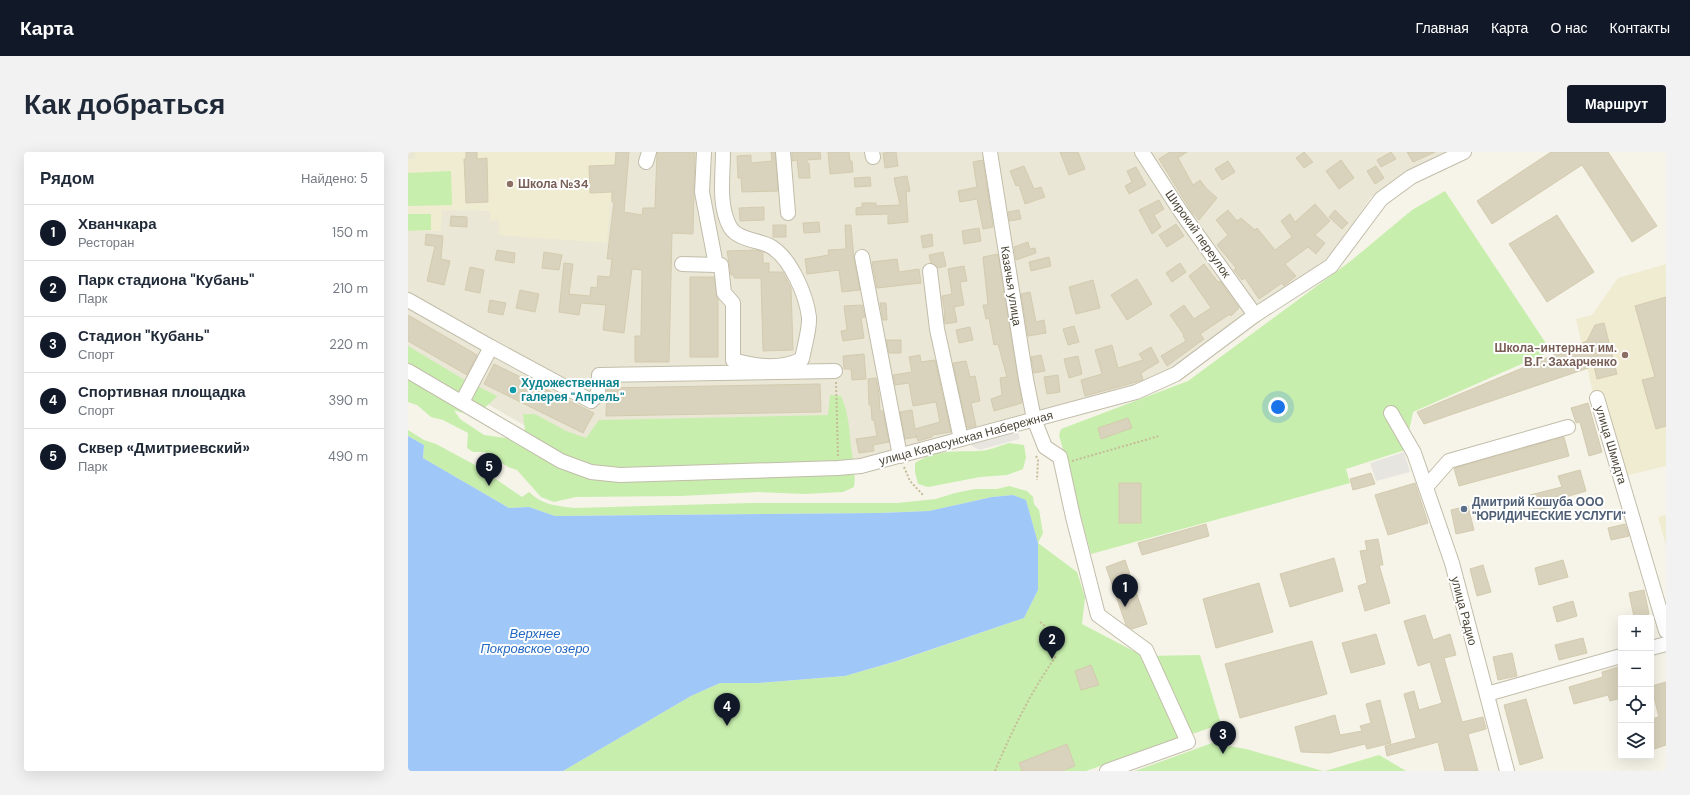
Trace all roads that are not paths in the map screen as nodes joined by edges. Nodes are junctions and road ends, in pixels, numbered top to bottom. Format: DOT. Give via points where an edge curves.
graph roads {
  1 [pos="704,152"];
  2 [pos="723,152"];
  3 [pos="783,152"];
  4 [pos="990,152"];
  5 [pos="1142,152"];
  6 [pos="1458,153"];
  7 [pos="788,213"];
  8 [pos="730,227"];
  9 [pos="709,235"];
  10 [pos="862,257"];
  11 [pos="682,264"];
  12 [pos="716,265"];
  13 [pos="930,271"];
  14 [pos="408,300"];
  15 [pos="1255,315"];
  16 [pos="491,347"];
  17 [pos="408,371"];
  18 [pos="835,371"];
  19 [pos="1597,398"];
  20 [pos="462,402"];
  21 [pos="1391,413"];
  22 [pos="1034,419"];
  23 [pos="1568,428"];
  24 [pos="961,439"];
  25 [pos="900,456"];
  26 [pos="1426,487"];
  27 [pos="1666,631"];
  28 [pos="1666,644"];
  29 [pos="1654,647"];
  30 [pos="1618,657"];
  31 [pos="1487,694"];
  32 [pos="1107,771"];
  33 [pos="1507,771"];
  1 -- 9 [label="street" via="702,192"];
  2 -- 8 [label="street" via="723,212"];
  3 -- 7 [label="street"];
  4 -- 22 [label="street, Казачья улица"];
  5 -- 15 [label="street, Широкий переулок" via="1181,212"];
  6 -- 15 [label="street, улица Карасунская Набережная" via="1411,177 1381,198 1331,266"];
  8 -- 9 [label="street"];
  8 -- 12 [label="street" via="734,233 771,247 790,265 809,318 802,359 791,365 753,367 733,360 733,303 724,293 721,265"];
  9 -- 12 [label="street"];
  10 -- 25 [label="street"];
  11 -- 12 [label="street"];
  13 -- 24 [label="street" via="937,329"];
  14 -- 16 [label="street"];
  15 -- 22 [label="street, улица Карасунская Набережная" via="1176,374 1136,392"];
  16 -- 18 [label="street" via="591,400 598,394 599,375"];
  16 -- 20 [label="street"];
  17 -- 20 [label="street, улица Карасунская Набережная"];
  19 -- 27 [label="street, улица Шмидта"];
  20 -- 25 [label="street, улица Карасунская Набережная" via="561,461 591,472 620,475 838,468 861,466"];
  21 -- 26 [label="street, улица Радио" via="1414,453"];
  22 -- 24 [label="street, улица Карасунская Набережная"];
  22 -- 32 [label="street, Казачья улица" via="1046,446 1060,457 1098,615 1146,650 1188,742"];
  23 -- 26 [label="street" via="1449,461"];
  24 -- 25 [label="street, улица Карасунская Набережная"];
  26 -- 31 [label="street, улица Радио" via="1452,563"];
  28 -- 29 [label="street"];
  30 -- 31 [label="street"];
  31 -- 33 [label="street, улица Радио"];
}
